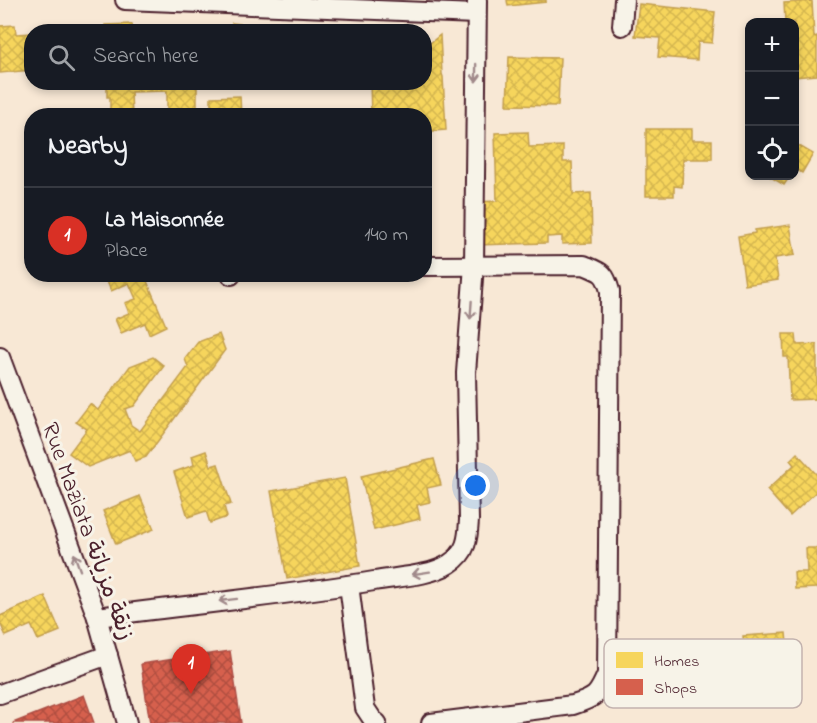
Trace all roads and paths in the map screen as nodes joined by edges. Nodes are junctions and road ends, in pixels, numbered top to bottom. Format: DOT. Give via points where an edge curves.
graph roads {
  1 [pos="125,0"];
  2 [pos="624,0"];
  3 [pos="477,7"];
  4 [pos="622,26"];
  5 [pos="474,265"];
  6 [pos="432,266"];
  7 [pos="0,357"];
  8 [pos="349,585"];
  9 [pos="97,617"];
  10 [pos="607,639"];
  11 [pos="108,655"];
  12 [pos="604,682"];
  13 [pos="0,694"];
  14 [pos="127,723"];
  15 [pos="378,723"];
  16 [pos="431,723"];
  1 -- 3 [label="street"];
  2 -- 4 [label="street"];
  3 -- 5 [label="street, one-way"];
  5 -- 6 [label="street"];
  5 -- 8 [label="street, one-way" via="466,373 467,542 459,556 432,571"];
  5 -- 10 [label="street" via="584,266 602,272 607,281"];
  9 -- 7 [label="street, Rue Maziata زنقة مزياتة, one-way"];
  8 -- 9 [label="street, one-way"];
  8 -- 15 [label="street" via="365,708"];
  9 -- 11 [label="street, Rue Maziata زنقة مزياتة"];
  11 -- 13 [label="street"];
  11 -- 14 [label="street, Rue Maziata زنقة مزياتة"];
  12 -- 16 [label="street" via="591,699 573,705"];
}
